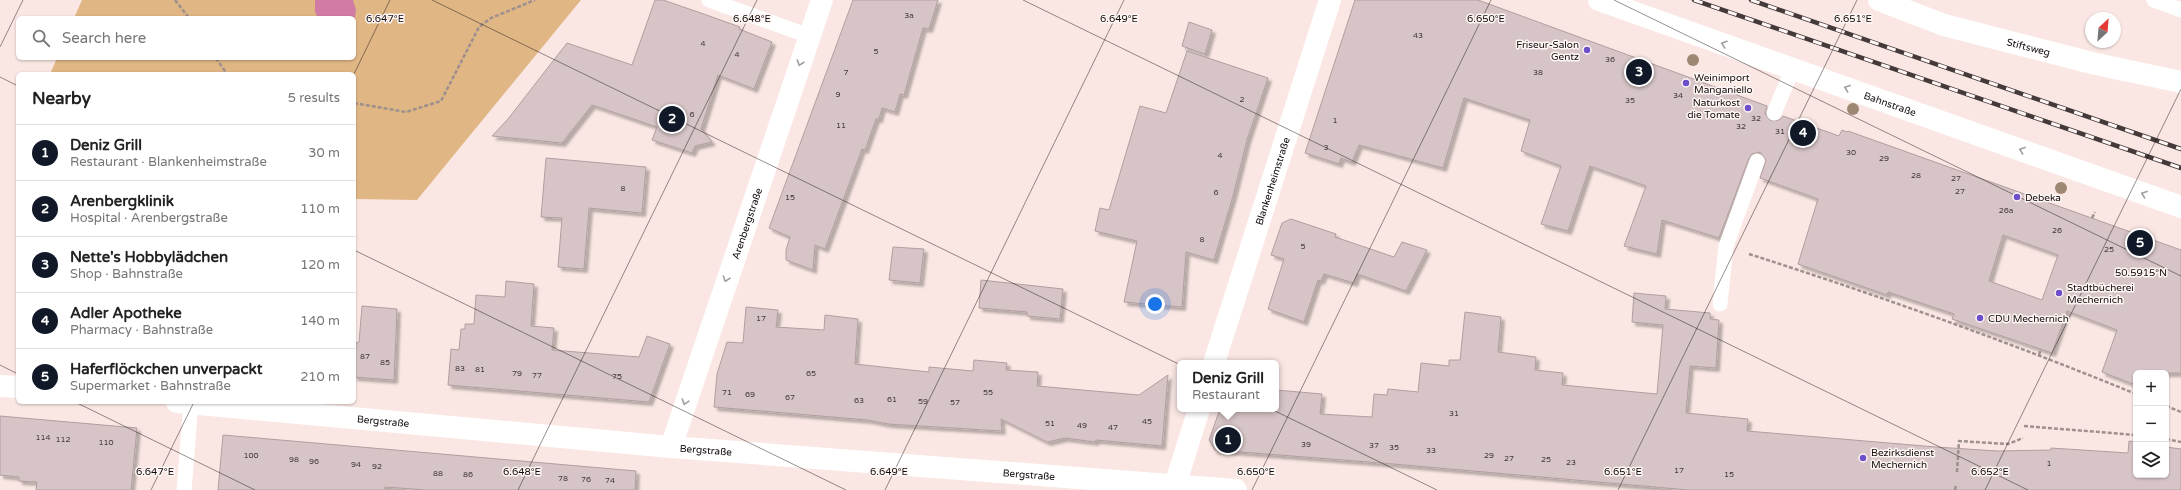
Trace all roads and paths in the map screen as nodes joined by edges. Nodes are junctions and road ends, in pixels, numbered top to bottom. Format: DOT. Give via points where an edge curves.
graph roads {
  1 [pos="175,0"];
  2 [pos="535,0"];
  3 [pos="709,0"];
  4 [pos="822,0"];
  5 [pos="1330,0"];
  6 [pos="1599,0"];
  7 [pos="1879,0"];
  8 [pos="2154,0"];
  9 [pos="2181,10"];
  10 [pos="187,16"];
  11 [pos="810,36"];
  12 [pos="217,60"];
  13 [pos="1793,68"];
  14 [pos="226,72"];
  15 [pos="2181,82"];
  16 [pos="356,103"];
  17 [pos="1774,112"];
  18 [pos="1756,161"];
  19 [pos="2181,207"];
  20 [pos="2095,212"];
  21 [pos="2092,218"];
  22 [pos="1726,246"];
  23 [pos="1720,304"];
  24 [pos="2041,349"];
  25 [pos="2039,355"];
  26 [pos="1215,360"];
  27 [pos="0,386"];
  28 [pos="16,387"];
  29 [pos="2133,393"];
  30 [pos="184,404"];
  31 [pos="195,404"];
  32 [pos="2169,407"];
  33 [pos="1198,412"];
  34 [pos="2181,412"];
  35 [pos="2024,426"];
  36 [pos="2133,435"];
  37 [pos="2023,438"];
  38 [pos="2169,440"];
  39 [pos="2181,442"];
  40 [pos="671,447"];
  41 [pos="1957,472"];
  42 [pos="1050,483"];
  43 [pos="1175,485"];
  44 [pos="1956,485"];
  45 [pos="184,490"];
  46 [pos="1236,490"];
  47 [pos="1955,490"];
  1 -- 10 [label="path"];
  2 -- 16 [label="path" via="491,18 479,27 441,101 406,112"];
  3 -- 11 [label="lane"];
  4 -- 11 [label="street, Arenbergstraße"];
  5 -- 26 [label="street, Blankenheimstraße"];
  13 -- 6 [label="street, Bahnstraße, one-way"];
  7 -- 15 [label="street, Stiftsweg" via="1944,25 2096,64"];
  8 -- 9 [label="lane"];
  11 -- 40 [label="street, Arenbergstraße, one-way"];
  12 -- 14 [label="path"];
  13 -- 17 [label="lane"];
  19 -- 13 [label="street, Bahnstraße, one-way"];
  18 -- 22 [label="lane"];
  20 -- 21 [label="path"];
  22 -- 23 [label="lane"];
  22 -- 25 [label="path" via="1887,298"];
  24 -- 25 [label="path"];
  25 -- 29 [label="path"];
  27 -- 28 [label="street"];
  30 -- 45 [label="lane"];
  31 -- 40 [label="street, Bergstraße"];
  32 -- 34 [label="path"];
  33 -- 43 [label="street"];
  35 -- 36 [label="path"];
  37 -- 41 [label="path" via="2008,444 1959,441"];
  38 -- 39 [label="path"];
  40 -- 42 [label="street, Bergstraße"];
  42 -- 43 [label="street, Bergstraße"];
  43 -- 46 [label="street, Bergstraße"];
  44 -- 47 [label="path"];
}
